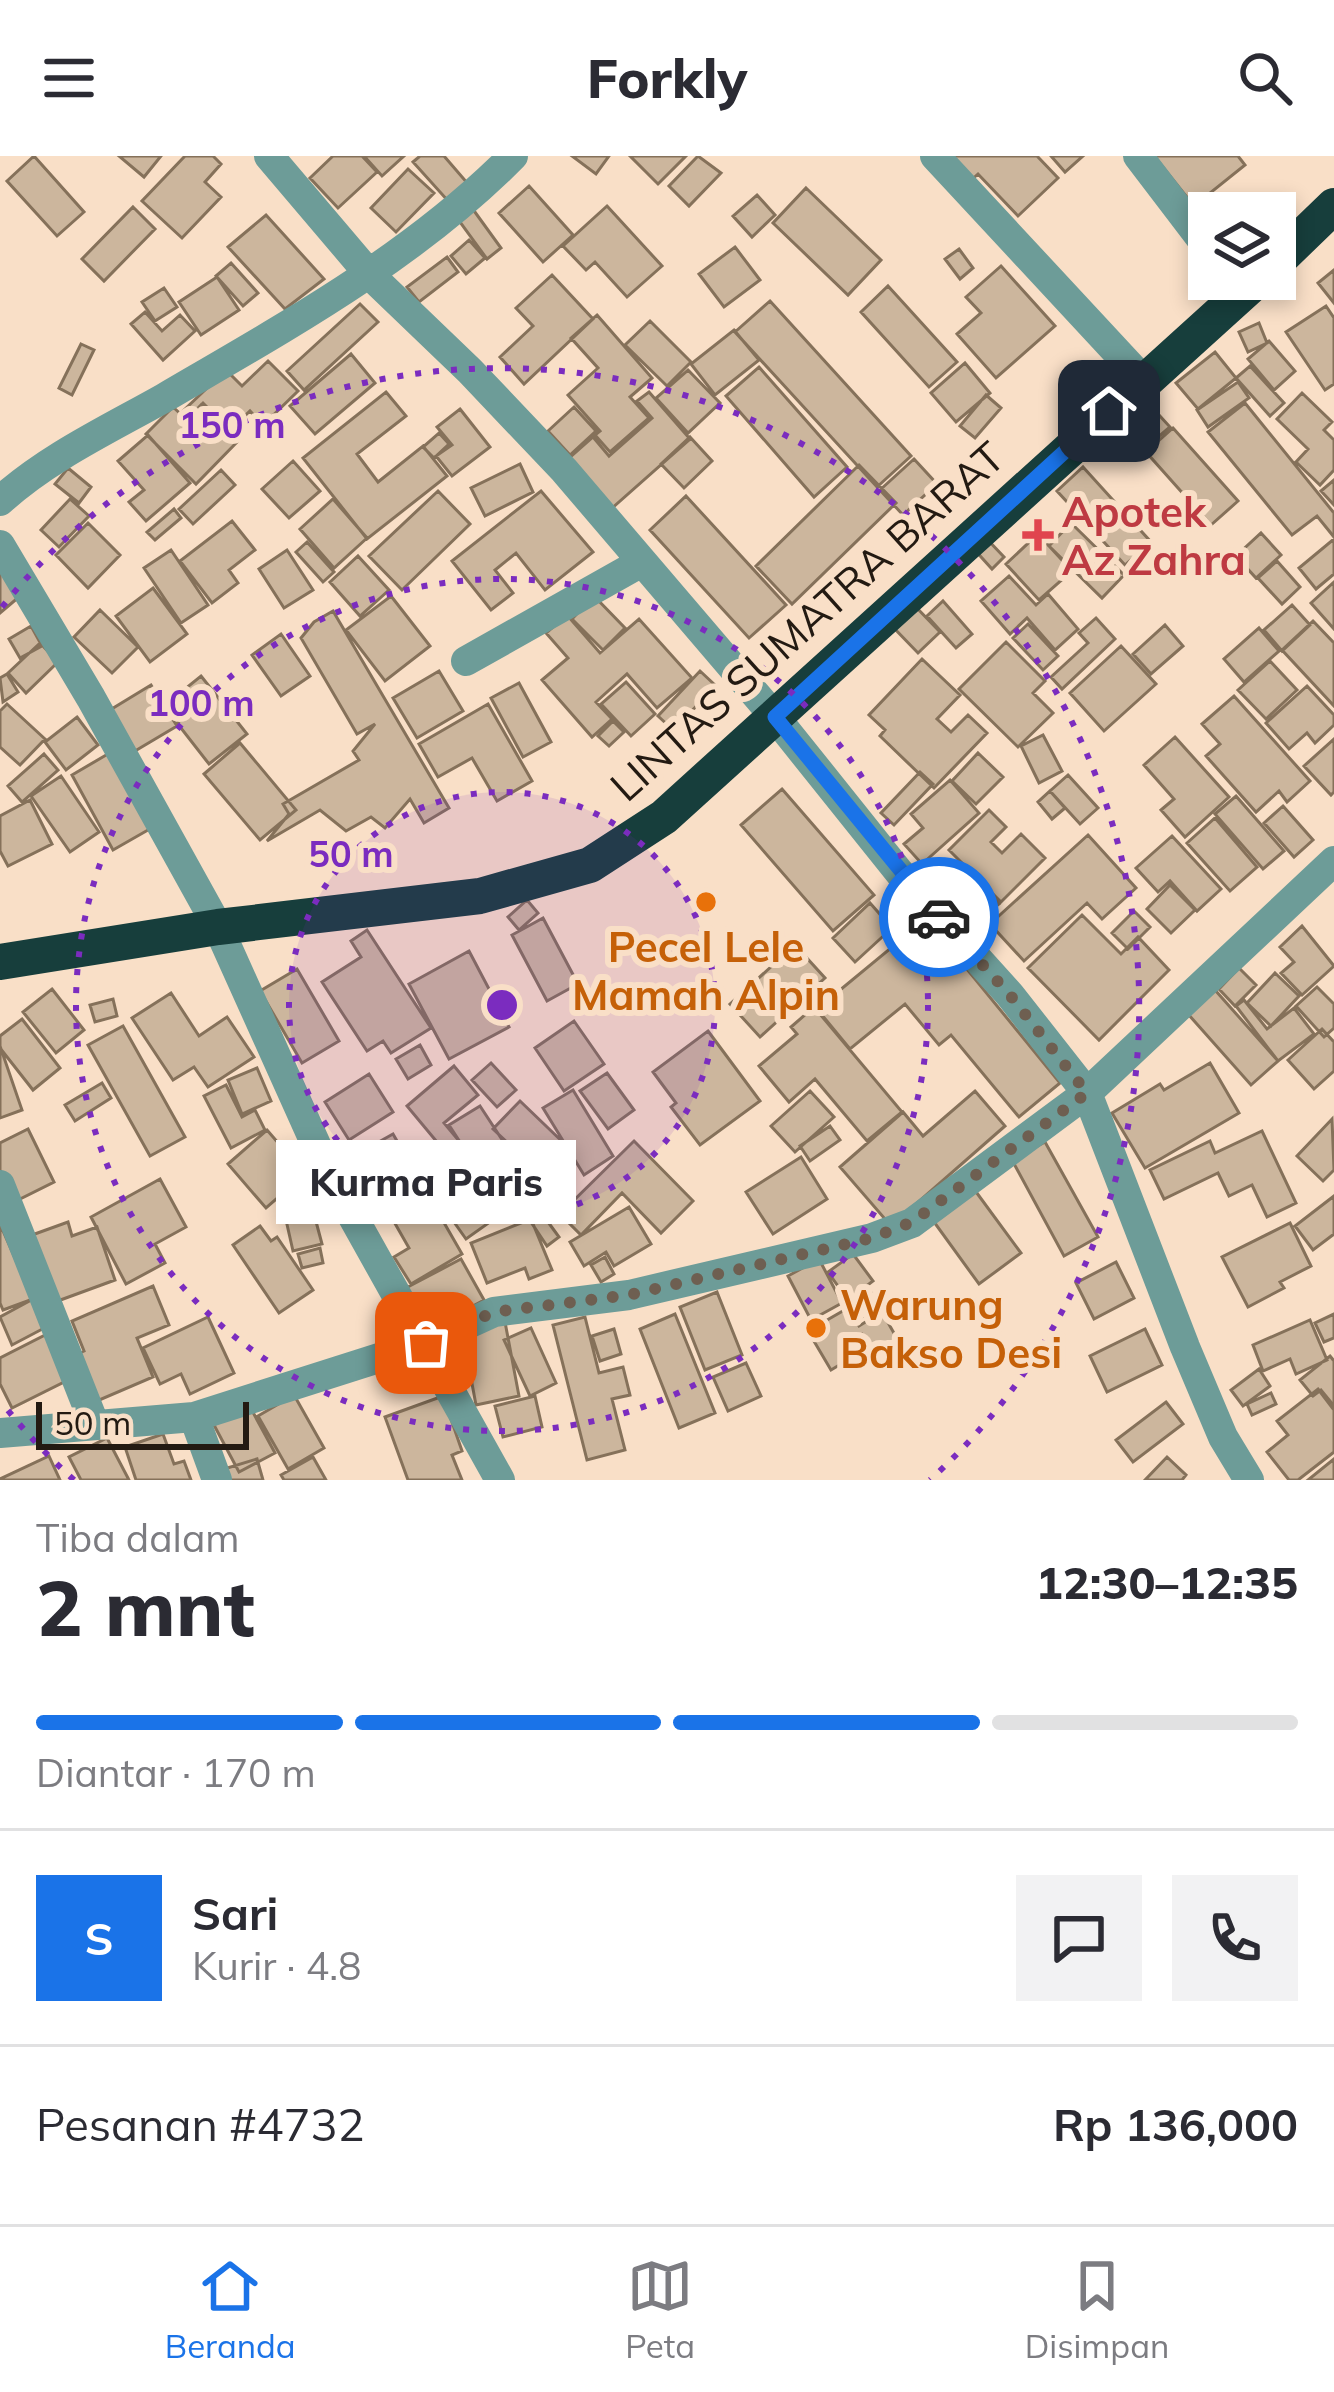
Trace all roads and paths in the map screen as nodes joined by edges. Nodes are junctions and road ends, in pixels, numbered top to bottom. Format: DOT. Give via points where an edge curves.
graph roads {
  1 [pos="269,156"];
  2 [pos="513,156"];
  3 [pos="935,156"];
  4 [pos="1138,156"];
  5 [pos="1334,206"];
  6 [pos="1188,221"];
  7 [pos="1296,243"];
  8 [pos="370,275"];
  9 [pos="1228,300"];
  10 [pos="1143,380"];
  11 [pos="0,501"];
  12 [pos="0,545"];
  13 [pos="642,562"];
  14 [pos="466,661"];
  15 [pos="775,717"];
  16 [pos="1334,861"];
  17 [pos="218,928"];
  18 [pos="0,962"];
  19 [pos="1087,1093"];
  20 [pos="0,1185"];
  21 [pos="426,1343"];
  22 [pos="194,1417"];
  23 [pos="94,1423"];
  24 [pos="0,1433"];
  25 [pos="217,1480"];
  26 [pos="500,1480"];
  27 [pos="1249,1480"];
  1 -- 8 [label="street"];
  2 -- 8 [label="street"];
  3 -- 10 [label="street"];
  4 -- 6 [label="street"];
  5 -- 7 [label="highway"];
  8 -- 11 [label="street"];
  8 -- 13 [label="street" via="486,387"];
  9 -- 10 [label="highway, LINTAS SUMATRA BARAT"];
  10 -- 15 [label="highway, LINTAS SUMATRA BARAT"];
  12 -- 17 [label="street"];
  13 -- 14 [label="street"];
  13 -- 15 [label="street"];
  15 -- 17 [label="highway, LINTAS SUMATRA BARAT" via="664,817 590,865 480,896"];
  15 -- 19 [label="street"];
  16 -- 19 [label="street"];
  17 -- 18 [label="highway, LINTAS SUMATRA BARAT"];
  17 -- 21 [label="street" via="330,1176"];
  19 -- 21 [label="street" via="912,1222 872,1238 629,1295 494,1312"];
  19 -- 27 [label="street" via="1185,1347"];
  20 -- 23 [label="street"];
  21 -- 22 [label="street"];
  21 -- 26 [label="street"];
  22 -- 23 [label="street"];
  22 -- 25 [label="street"];
  23 -- 24 [label="street"];
}
